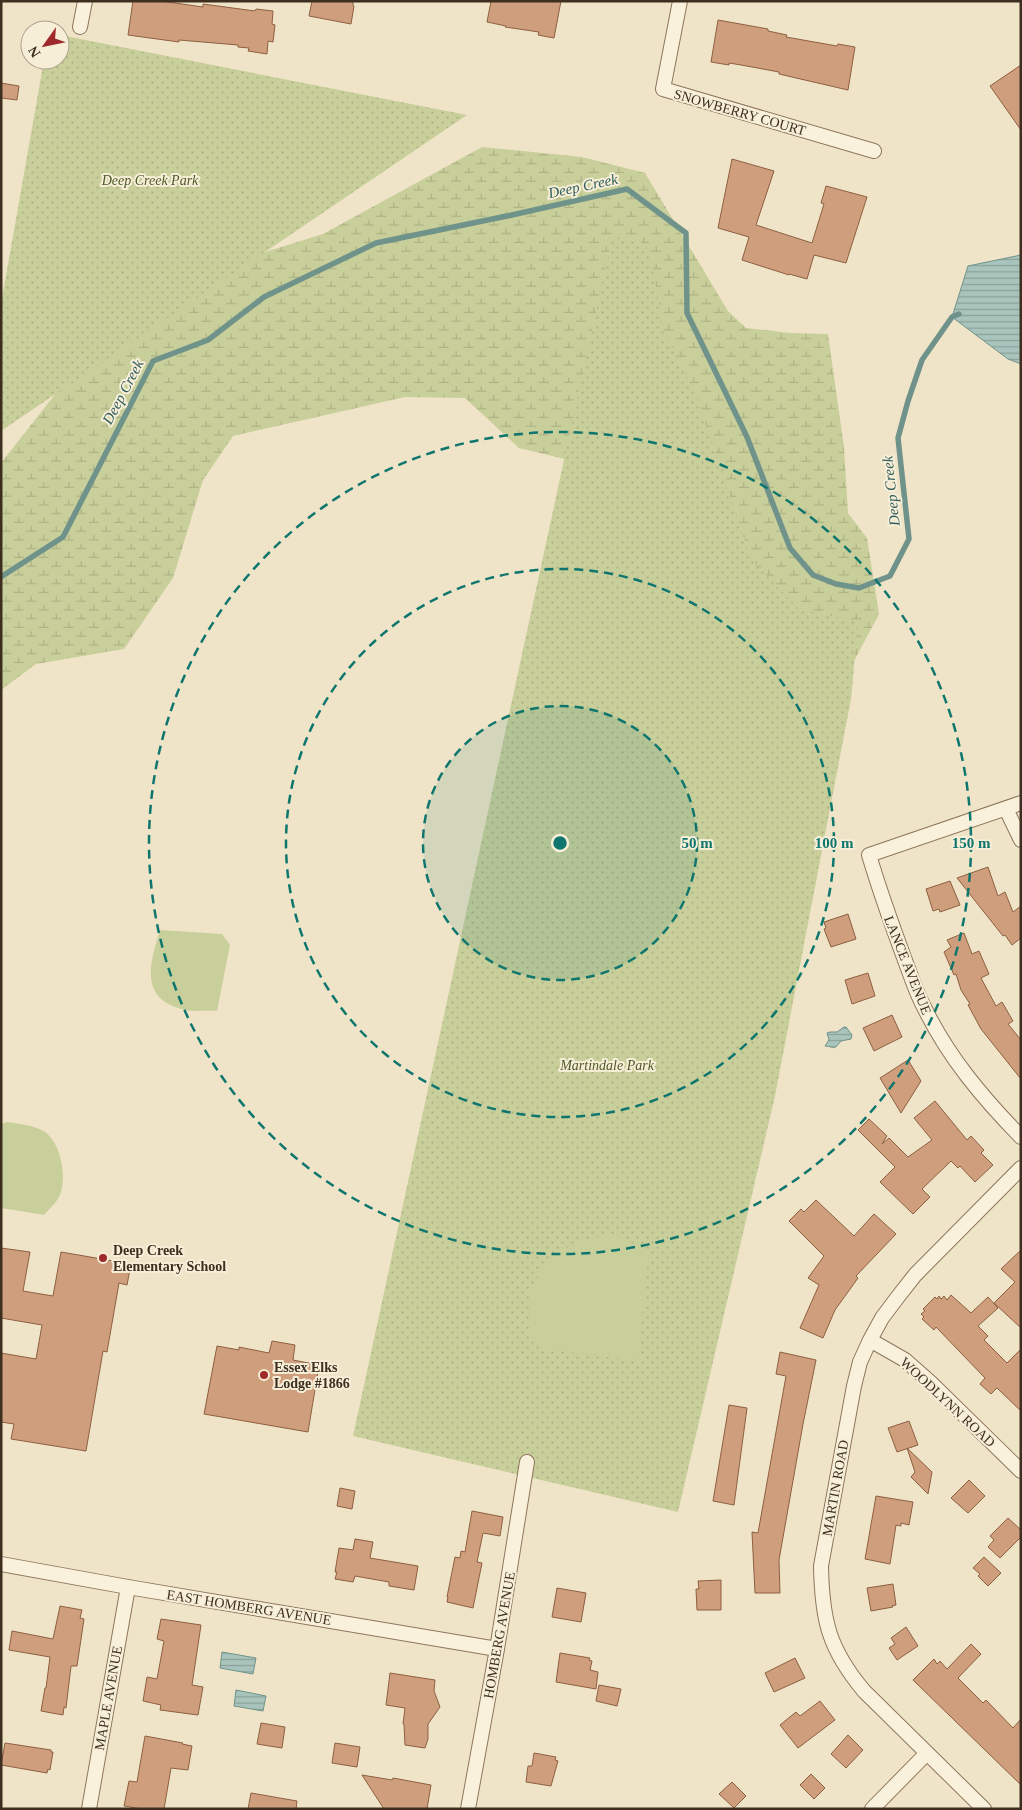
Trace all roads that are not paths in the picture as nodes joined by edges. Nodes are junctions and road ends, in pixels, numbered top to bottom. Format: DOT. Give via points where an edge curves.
graph roads {
  1 [pos="85,1"];
  2 [pos="680,1"];
  3 [pos="80,27"];
  4 [pos="874,151"];
  5 [pos="1021,803"];
  6 [pos="1006,809"];
  7 [pos="1021,840"];
  8 [pos="1021,1137"];
  9 [pos="1021,1168"];
  10 [pos="870,1340"];
  11 [pos="528,1462"];
  12 [pos="1021,1471"];
  13 [pos="1,1564"];
  14 [pos="128,1587"];
  15 [pos="497,1648"];
  16 [pos="927,1753"];
  17 [pos="89,1809"];
  18 [pos="468,1809"];
  19 [pos="872,1809"];
  20 [pos="984,1809"];
  1 -- 3 [label="street"];
  2 -- 4 [label="street, SNOWBERRY COURT" via="663,89"];
  5 -- 6 [label="street"];
  6 -- 7 [label="street"];
  6 -- 8 [label="street, LANCE AVENUE" via="869,856 924,1008 953,1058"];
  9 -- 10 [label="street, MARTIN ROAD" via="916,1276 882,1318"];
  10 -- 12 [label="street, WOODLYNN ROAD" via="905,1360"];
  10 -- 16 [label="street, MARTIN ROAD" via="854,1386 821,1566 824,1612 828,1633 848,1672 864,1692"];
  11 -- 15 [label="street, HOMBERG AVENUE"];
  13 -- 14 [label="street, EAST HOMBERG AVENUE"];
  14 -- 15 [label="street, EAST HOMBERG AVENUE"];
  14 -- 17 [label="street, MAPLE AVENUE"];
  15 -- 18 [label="street, HOMBERG AVENUE"];
  16 -- 19 [label="street"];
  16 -- 20 [label="street, MARTIN ROAD"];
}
